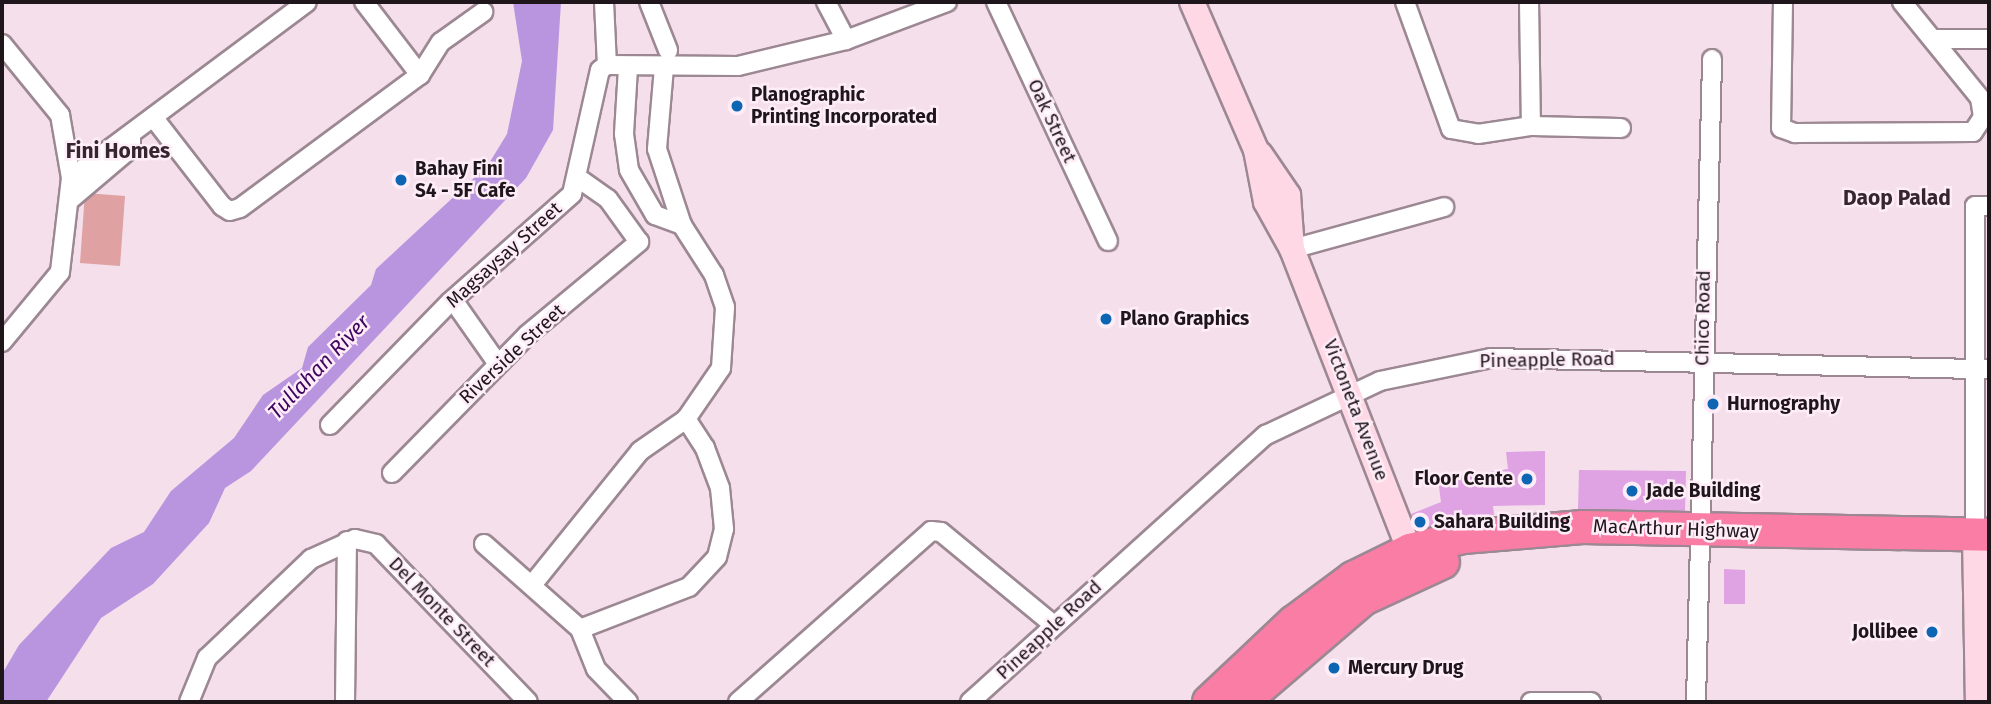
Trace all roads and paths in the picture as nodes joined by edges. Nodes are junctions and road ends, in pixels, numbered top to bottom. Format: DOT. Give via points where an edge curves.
graph roads {
  1 [pos="307,2"];
  2 [pos="364,2"];
  3 [pos="604,2"];
  4 [pos="649,2"];
  5 [pos="826,2"];
  6 [pos="947,2"];
  7 [pos="996,2"];
  8 [pos="1192,2"];
  9 [pos="1405,2"];
  10 [pos="1529,2"];
  11 [pos="1783,2"];
  12 [pos="1902,2"];
  13 [pos="483,12"];
  14 [pos="1937,38"];
  15 [pos="1989,39"];
  16 [pos="846,40"];
  17 [pos="2,44"];
  18 [pos="666,59"];
  19 [pos="1712,59"];
  20 [pos="607,65"];
  21 [pos="628,68"];
  22 [pos="420,75"];
  23 [pos="153,117"];
  24 [pos="1531,126"];
  25 [pos="1621,128"];
  26 [pos="131,137"];
  27 [pos="71,178"];
  28 [pos="579,179"];
  29 [pos="71,199"];
  30 [pos="1444,206"];
  31 [pos="1982,206"];
  32 [pos="682,225"];
  33 [pos="1108,241"];
  34 [pos="1292,249"];
  35 [pos="453,300"];
  36 [pos="2,342"];
  37 [pos="1702,361"];
  38 [pos="498,364"];
  39 [pos="1982,369"];
  40 [pos="1350,393"];
  41 [pos="686,419"];
  42 [pos="330,425"];
  43 [pos="392,473"];
  44 [pos="1697,540"];
  45 [pos="347,541"];
  46 [pos="484,544"];
  47 [pos="1982,545"];
  48 [pos="1413,561"];
  49 [pos="532,585"];
  50 [pos="1054,625"];
  51 [pos="580,629"];
  52 [pos="189,702"];
  53 [pos="345,702"];
  54 [pos="528,702"];
  55 [pos="628,702"];
  56 [pos="738,702"];
  57 [pos="970,702"];
  58 [pos="1209,702"];
  59 [pos="1243,702"];
  60 [pos="1531,702"];
  61 [pos="1591,702"];
  62 [pos="1696,702"];
  63 [pos="1978,702"];
  1 -- 23 [label="street"];
  2 -- 22 [label="street"];
  3 -- 20 [label="street"];
  4 -- 18 [label="street"];
  5 -- 16 [label="street"];
  6 -- 16 [label="street"];
  7 -- 33 [label="street, Oak Street"];
  8 -- 34 [label="main road, Victoneta Avenue" via="1256,150 1266,202"];
  9 -- 24 [label="street" via="1451,129 1478,134"];
  10 -- 24 [label="street"];
  11 -- 14 [label="street" via="1779,121 1788,132 1973,132 1983,117 1980,98"];
  12 -- 14 [label="street"];
  13 -- 22 [label="street" via="441,42"];
  14 -- 15 [label="street"];
  16 -- 18 [label="street" via="738,66"];
  17 -- 27 [label="street" via="60,115"];
  18 -- 21 [label="street"];
  18 -- 32 [label="street" via="657,149"];
  19 -- 37 [label="street, Chico Road"];
  20 -- 21 [label="street"];
  20 -- 28 [label="street, Magsaysay Street" via="592,87"];
  21 -- 32 [label="street" via="624,134 629,170 655,215"];
  22 -- 23 [label="street" via="230,211"];
  23 -- 26 [label="street"];
  24 -- 25 [label="street"];
  26 -- 27 [label="street" via="112,144"];
  26 -- 29 [label="street" via="131,148"];
  27 -- 29 [label="street"];
  28 -- 35 [label="street, Magsaysay Street" via="566,201"];
  28 -- 38 [label="street, Riverside Street" via="608,199 639,242"];
  29 -- 36 [label="street" via="60,272"];
  30 -- 34 [label="street"];
  31 -- 39 [label="street"];
  32 -- 41 [label="street" via="714,275 725,307 721,368"];
  34 -- 40 [label="main road, Victoneta Avenue"];
  35 -- 38 [label="street"];
  35 -- 42 [label="street, Magsaysay Street"];
  37 -- 39 [label="street, Pineapple Road"];
  37 -- 40 [label="street, Pineapple Road" via="1491,358 1413,372"];
  37 -- 44 [label="street, Chico Road"];
  38 -- 43 [label="street, Riverside Street"];
  39 -- 47 [label="street"];
  40 -- 48 [label="main road, Victoneta Avenue"];
  40 -- 50 [label="street, Pineapple Road" via="1266,435"];
  41 -- 49 [label="street" via="640,451"];
  41 -- 51 [label="street" via="705,448 720,488 724,529 717,557 688,587"];
  44 -- 47 [label="highway, MacArthur Highway"];
  44 -- 48 [label="highway, MacArthur Highway" via="1524,548"];
  44 -- 62 [label="street, Chico Road"];
  45 -- 52 [label="street" via="311,559 206,658"];
  45 -- 53 [label="street"];
  45 -- 54 [label="street, Del Monte Street" via="376,544"];
  46 -- 49 [label="street"];
  47 -- 63 [label="main road"];
  48 -- 58 [label="highway, MacArthur Highway" via="1320,600"];
  48 -- 59 [label="highway, MacArthur Highway" via="1333,621"];
  49 -- 51 [label="street"];
  50 -- 56 [label="street" via="941,532 931,531"];
  50 -- 57 [label="street, Pineapple Road"];
  51 -- 55 [label="street" via="596,669"];
  60 -- 61 [label="street"];
}
